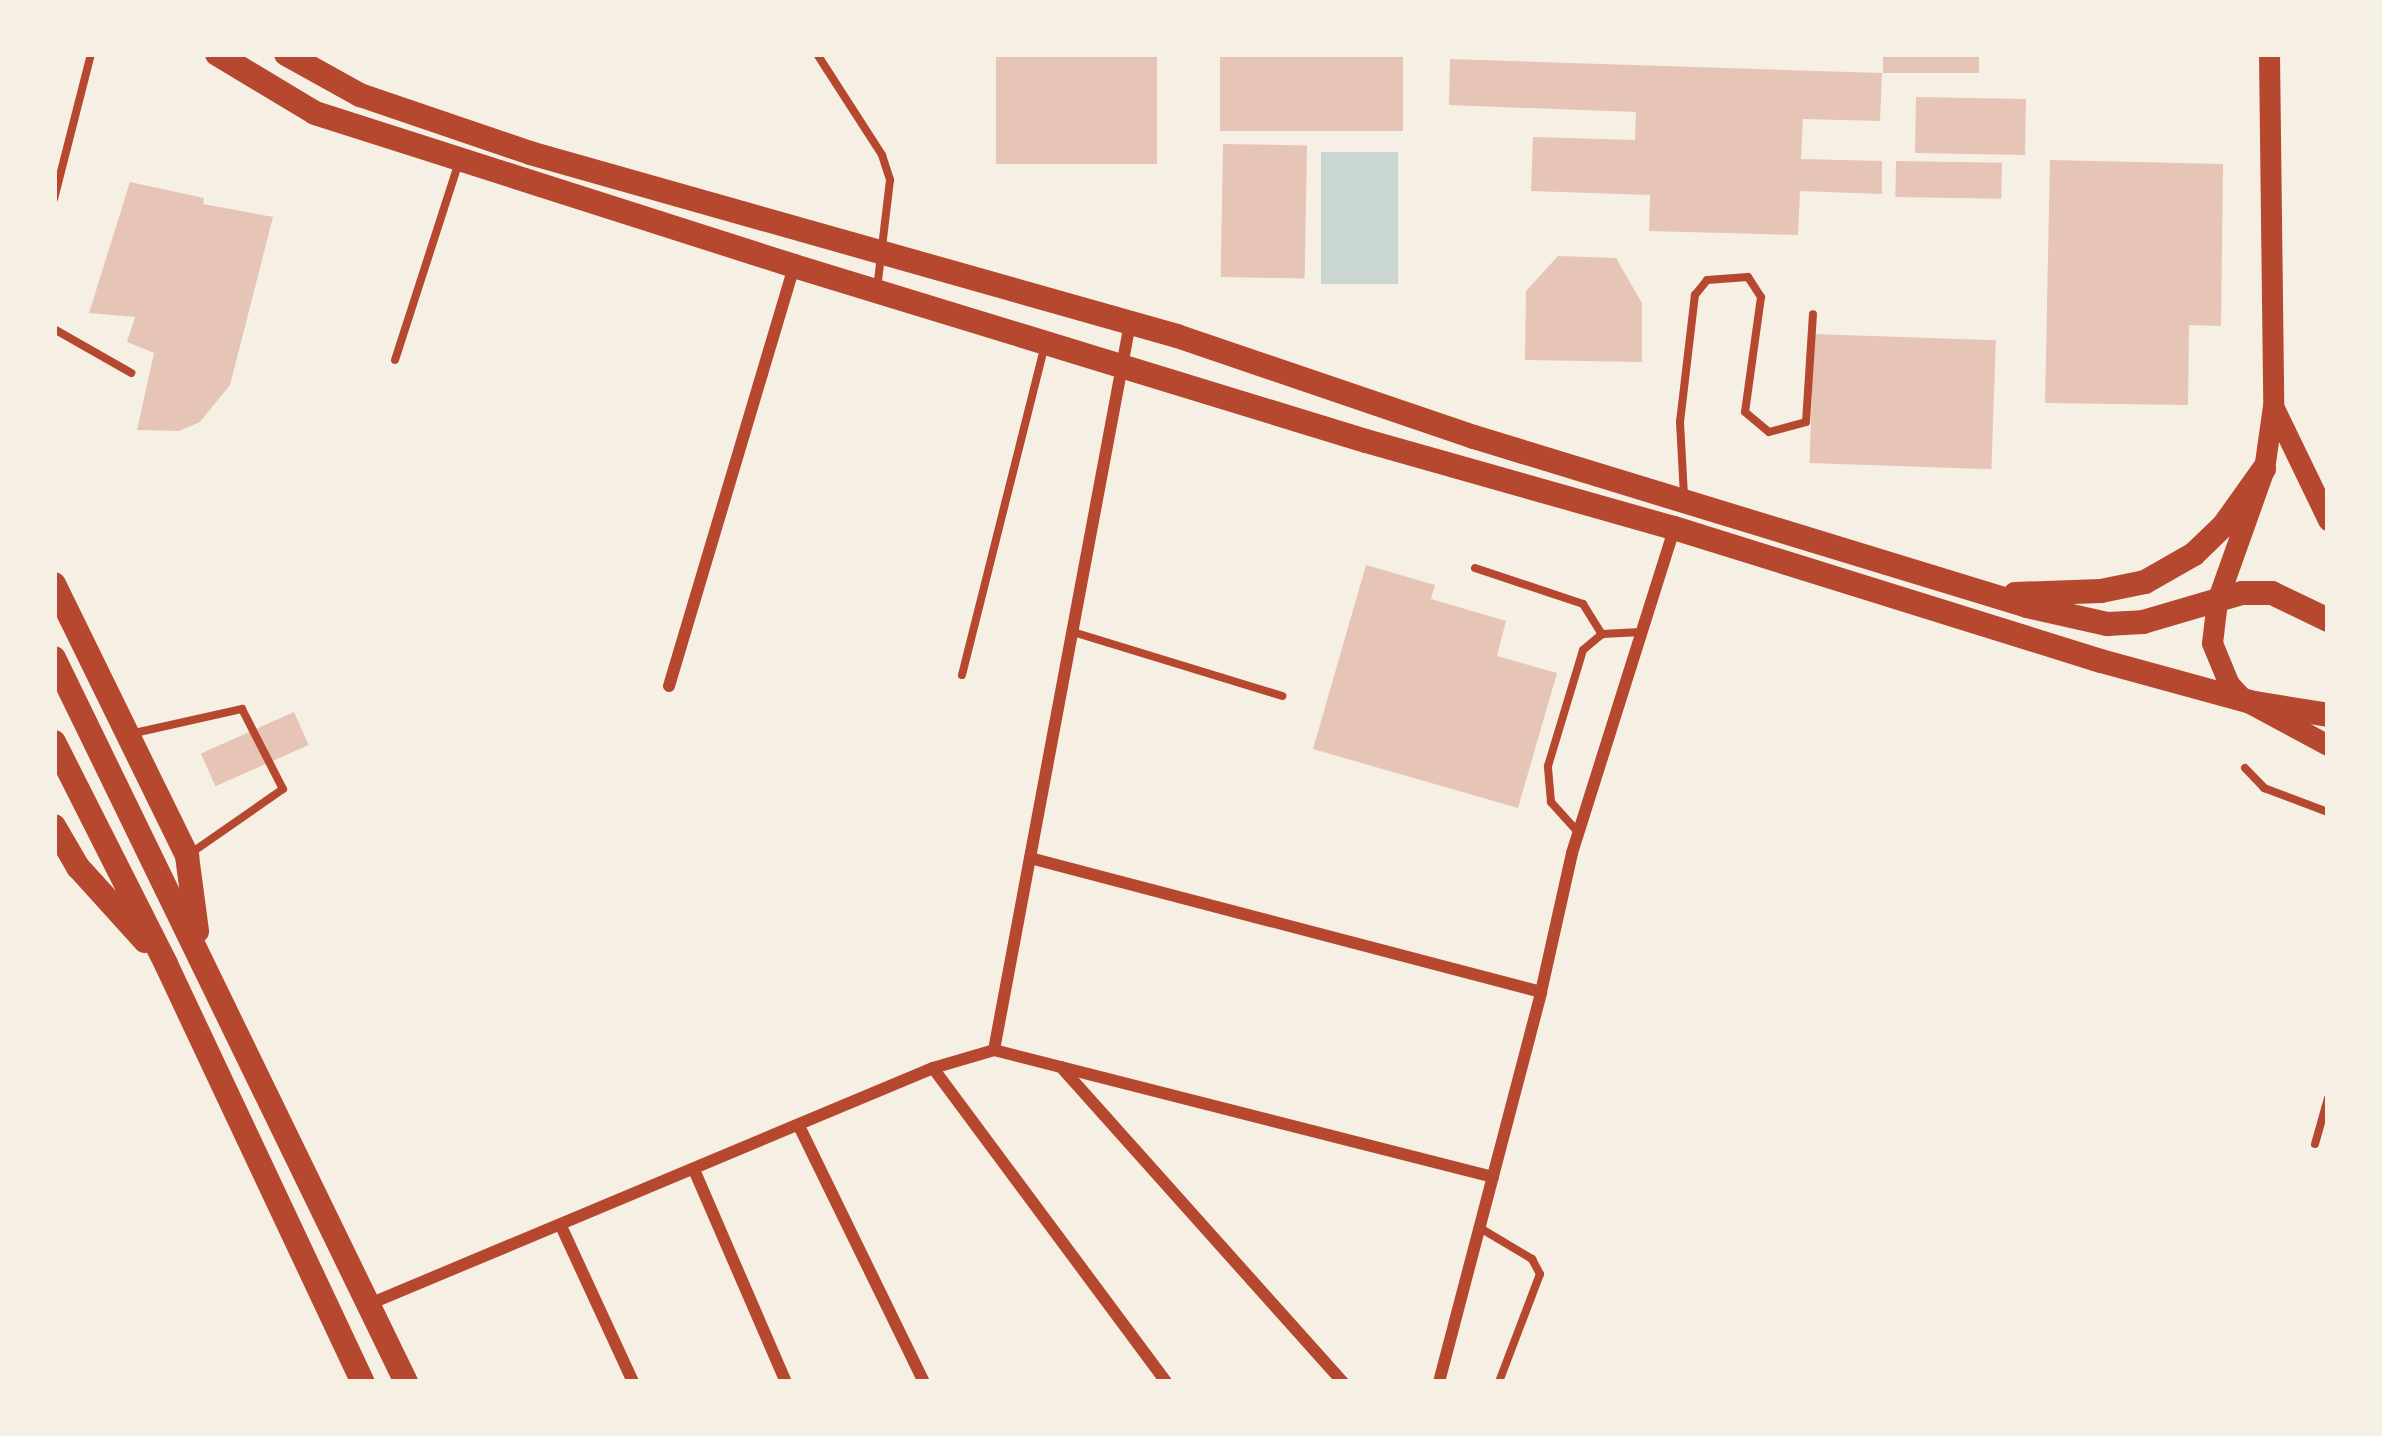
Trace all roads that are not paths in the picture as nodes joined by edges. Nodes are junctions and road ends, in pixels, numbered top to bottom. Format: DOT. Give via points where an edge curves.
graph roads {
  1 [pos="91,54"];
  2 [pos="217,54"];
  3 [pos="286,54"];
  4 [pos="817,54"];
  5 [pos="2269,54"];
  6 [pos="460,160"];
  7 [pos="54,199"];
  8 [pos="884,254"];
  9 [pos="794,266"];
  10 [pos="876,290"];
  11 [pos="1814,314"];
  12 [pos="1130,323"];
  13 [pos="54,329"];
  14 [pos="1046,340"];
  15 [pos="395,360"];
  16 [pos="1121,362"];
  17 [pos="131,373"];
  18 [pos="2273,406"];
  19 [pos="2264,469"];
  20 [pos="1679,516"];
  21 [pos="2328,520"];
  22 [pos="1475,568"];
  23 [pos="54,584"];
  24 [pos="1985,594"];
  25 [pos="2217,601"];
  26 [pos="2328,620"];
  27 [pos="1071,632"];
  28 [pos="1641,632"];
  29 [pos="1602,634"];
  30 [pos="54,658"];
  31 [pos="962,675"];
  32 [pos="669,686"];
  33 [pos="1282,696"];
  34 [pos="2244,700"];
  35 [pos="2328,715"];
  36 [pos="128,735"];
  37 [pos="54,742"];
  38 [pos="2328,745"];
  39 [pos="2245,768"];
  40 [pos="2328,812"];
  41 [pos="54,826"];
  42 [pos="1578,832"];
  43 [pos="187,856"];
  44 [pos="1030,858"];
  45 [pos="200,952"];
  46 [pos="166,964"];
  47 [pos="1541,992"];
  48 [pos="994,1049"];
  49 [pos="1060,1066"];
  50 [pos="933,1069"];
  51 [pos="2328,1098"];
  52 [pos="800,1128"];
  53 [pos="2315,1144"];
  54 [pos="695,1172"];
  55 [pos="1493,1177"];
  56 [pos="561,1226"];
  57 [pos="1478,1227"];
  58 [pos="367,1305"];
  59 [pos="363,1382"];
  60 [pos="406,1382"];
  61 [pos="633,1382"];
  62 [pos="786,1382"];
  63 [pos="924,1382"];
  64 [pos="1166,1382"];
  65 [pos="1343,1382"];
  66 [pos="1439,1382"];
  67 [pos="1499,1382"];
  1 -- 7 [label="lane"];
  2 -- 6 [label="main road" via="315,113"];
  3 -- 8 [label="main road" via="360,94 530,153"];
  4 -- 8 [label="lane" via="882,154 890,180"];
  5 -- 18 [label="main road"];
  6 -- 9 [label="main road"];
  6 -- 15 [label="lane"];
  8 -- 10 [label="lane"];
  8 -- 12 [label="main road"];
  9 -- 10 [label="main road"];
  9 -- 32 [label="street"];
  10 -- 14 [label="main road"];
  11 -- 20 [label="lane" via="1806,422 1769,432 1745,412 1761,297 1748,277 1707,280 1695,295 1679,422"];
  12 -- 16 [label="street"];
  12 -- 20 [label="main road"];
  13 -- 17 [label="lane"];
  14 -- 16 [label="main road"];
  14 -- 31 [label="lane"];
  16 -- 20 [label="main road" via="1366,441"];
  16 -- 27 [label="street"];
  18 -- 19 [label="main road"];
  18 -- 21 [label="main road"];
  19 -- 24 [label="main road" via="2194,554 2145,582 2071,594"];
  19 -- 25 [label="main road"];
  20 -- 24 [label="main road"];
  20 -- 28 [label="street"];
  20 -- 34 [label="main road"];
  22 -- 29 [label="lane" via="1583,604"];
  23 -- 36 [label="main road"];
  24 -- 25 [label="main road" via="2107,624"];
  25 -- 26 [label="main road" via="2272,593"];
  25 -- 34 [label="main road" via="2212,643"];
  27 -- 33 [label="lane"];
  27 -- 44 [label="street"];
  28 -- 29 [label="lane"];
  28 -- 42 [label="street"];
  29 -- 42 [label="lane" via="1583,650 1548,766 1551,802"];
  30 -- 45 [label="main road"];
  34 -- 35 [label="main road"];
  34 -- 38 [label="main road"];
  36 -- 43 [label="main road"];
  36 -- 43 [label="lane" via="242,709 283,789"];
  37 -- 46 [label="main road"];
  39 -- 40 [label="lane" via="2264,788"];
  41 -- 46 [label="main road" via="78,867"];
  42 -- 47 [label="street"];
  43 -- 45 [label="main road"];
  44 -- 47 [label="street"];
  44 -- 48 [label="street"];
  45 -- 58 [label="main road"];
  46 -- 59 [label="main road"];
  47 -- 55 [label="street"];
  48 -- 49 [label="street"];
  48 -- 50 [label="street"];
  49 -- 55 [label="street"];
  49 -- 65 [label="street"];
  50 -- 52 [label="street"];
  50 -- 64 [label="street"];
  51 -- 53 [label="lane"];
  52 -- 54 [label="street"];
  52 -- 63 [label="street"];
  54 -- 56 [label="street"];
  54 -- 62 [label="street"];
  55 -- 57 [label="street"];
  56 -- 58 [label="street"];
  56 -- 61 [label="street"];
  57 -- 66 [label="street"];
  57 -- 67 [label="lane" via="1532,1259 1540,1274"];
  58 -- 60 [label="main road"];
}
